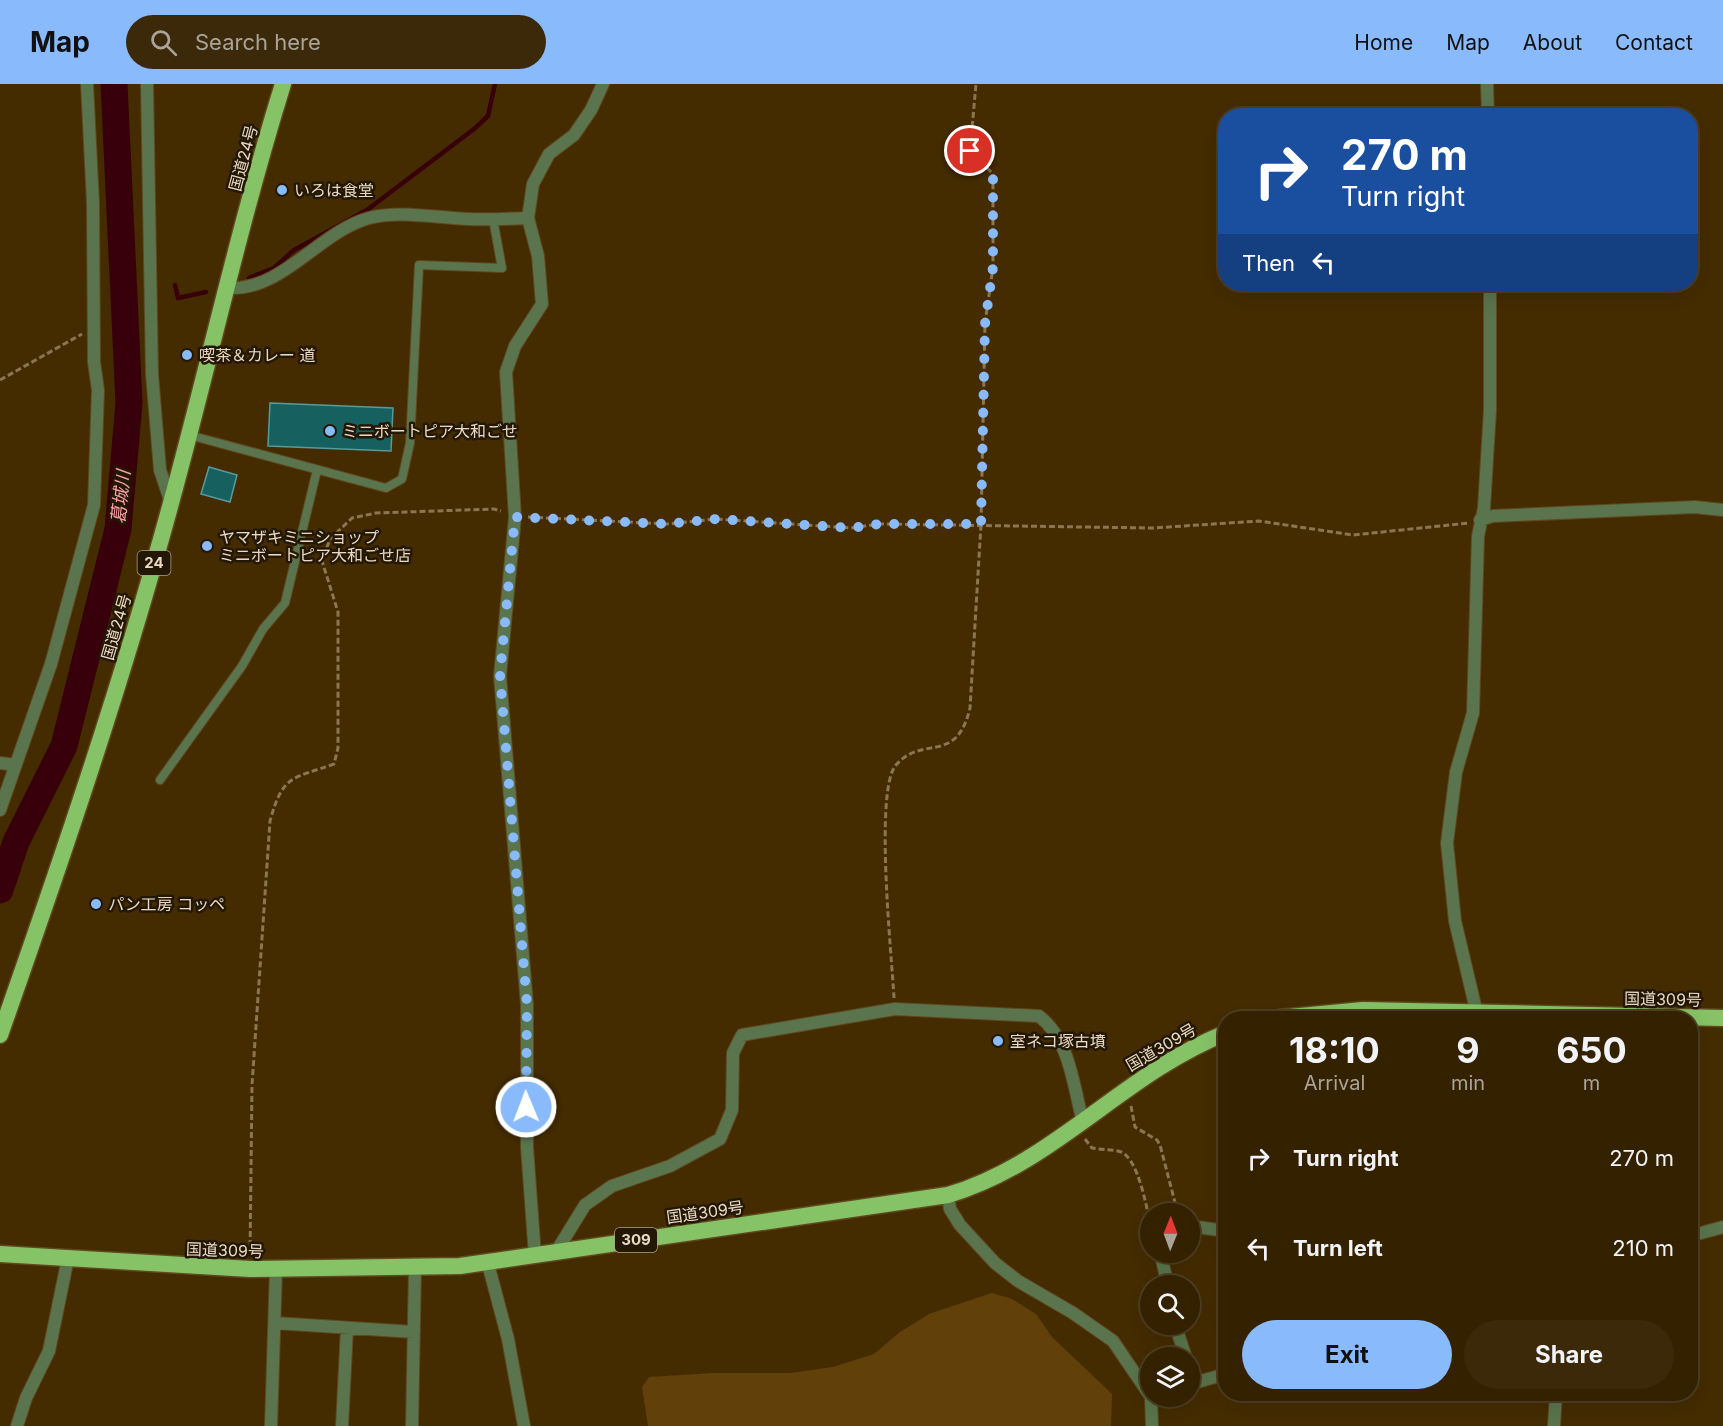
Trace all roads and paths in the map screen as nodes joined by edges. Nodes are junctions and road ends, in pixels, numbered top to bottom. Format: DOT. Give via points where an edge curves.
graph roads {
  1 [pos="87,84"];
  2 [pos="147,84"];
  3 [pos="283,84"];
  4 [pos="603,84"];
  5 [pos="976,84"];
  6 [pos="1487,84"];
  7 [pos="1488,108"];
  8 [pos="528,218"];
  9 [pos="493,219"];
  10 [pos="229,288"];
  11 [pos="1490,291"];
  12 [pos="96,327"];
  13 [pos="0,380"];
  14 [pos="189,435"];
  15 [pos="317,470"];
  16 [pos="171,504"];
  17 [pos="1723,510"];
  18 [pos="515,517"];
  19 [pos="1480,520"];
  20 [pos="981,524"];
  21 [pos="0,762"];
  22 [pos="16,765"];
  23 [pos="160,780"];
  24 [pos="0,810"];
  25 [pos="895,1009"];
  26 [pos="1353,1011"];
  27 [pos="1382,1011"];
  28 [pos="1477,1011"];
  29 [pos="1698,1018"];
  30 [pos="1723,1018"];
  31 [pos="0,1035"];
  32 [pos="1218,1037"];
  33 [pos="1127,1088"];
  34 [pos="1080,1124"];
  35 [pos="948,1195"];
  36 [pos="1146,1203"];
  37 [pos="1175,1203"];
  38 [pos="1723,1227"];
  39 [pos="1200,1229"];
  40 [pos="1218,1231"];
  41 [pos="1698,1234"];
  42 [pos="556,1252"];
  43 [pos="0,1254"];
  44 [pos="535,1256"];
  45 [pos="68,1258"];
  46 [pos="488,1264"];
  47 [pos="416,1268"];
  48 [pos="250,1269"];
  49 [pos="276,1269"];
  50 [pos="275,1323"];
  51 [pos="347,1328"];
  52 [pos="414,1332"];
  53 [pos="1218,1376"];
  54 [pos="1140,1381"];
  55 [pos="1200,1381"];
  56 [pos="1556,1401"];
  57 [pos="1151,1407"];
  58 [pos="17,1426"];
  59 [pos="271,1426"];
  60 [pos="342,1426"];
  61 [pos="412,1426"];
  62 [pos="524,1426"];
  63 [pos="1152,1426"];
  64 [pos="1554,1426"];
  1 -- 12 [label="street"];
  2 -- 16 [label="street" via="152,374 160,470"];
  3 -- 10 [label="highway, 国道24号 / 24"];
  4 -- 8 [label="street" via="574,135 549,154 533,184"];
  5 -- 20 [label="path" via="970,151 993,174 994,216 993,267 985,324"];
  6 -- 7 [label="street"];
  8 -- 9 [label="street"];
  8 -- 18 [label="street" via="538,256 543,304 515,346 507,372"];
  9 -- 10 [label="street" via="387,214 366,219 333,233 270,277 246,289"];
  9 -- 15 [label="lane" via="502,268 419,265 410,442 402,479 386,488"];
  10 -- 14 [label="highway, 国道24号 / 24"];
  11 -- 19 [label="street" via="1490,410"];
  12 -- 13 [label="path"];
  12 -- 22 [label="street" via="94,506 51,664"];
  14 -- 15 [label="lane"];
  14 -- 16 [label="highway, 国道24号 / 24"];
  15 -- 23 [label="lane" via="285,603"];
  16 -- 31 [label="highway, 国道24号 / 24" via="98,750"];
  17 -- 19 [label="street" via="1695,507 1493,516"];
  18 -- 20 [label="path" via="667,524 716,519 851,528 879,524"];
  18 -- 44 [label="street" via="500,675 527,1005 527,1147"];
  18 -- 48 [label="path" via="494,509 376,513 352,518 330,539 322,561 338,612 338,748 334,764 290,778 276,797 270,821 252,1085"];
  19 -- 20 [label="path" via="1353,535 1259,521 1153,528"];
  19 -- 28 [label="street" via="1473,714 1456,772 1447,843 1455,921"];
  20 -- 25 [label="path" via="966,725 957,739 921,751 896,765 888,784 886,858"];
  21 -- 22 [label="street"];
  22 -- 24 [label="street"];
  25 -- 34 [label="street" via="1039,1016 1061,1039"];
  25 -- 42 [label="street" via="742,1035 733,1053 732,1110 720,1139 670,1166 612,1186 585,1205"];
  26 -- 27 [label="highway, 国道309号"];
  29 -- 30 [label="highway, 国道309号"];
  32 -- 33 [label="highway, 国道309号 / 309" via="1179,1055"];
  33 -- 34 [label="highway, 国道309号 / 309"];
  33 -- 37 [label="path" via="1136,1127 1160,1145"];
  34 -- 35 [label="highway, 国道309号 / 309" via="999,1177"];
  34 -- 36 [label="path" via="1092,1148 1128,1156"];
  35 -- 42 [label="highway, 国道309号 / 309"];
  35 -- 54 [label="street" via="960,1225 995,1263 1113,1341"];
  38 -- 41 [label="street"];
  39 -- 40 [label="street"];
  42 -- 44 [label="highway, 国道309号 / 309"];
  43 -- 45 [label="highway, 国道309号 / 309"];
  44 -- 46 [label="highway, 国道309号 / 309"];
  45 -- 48 [label="highway, 国道309号 / 309"];
  45 -- 58 [label="street" via="49,1351"];
  46 -- 47 [label="highway, 国道309号 / 309"];
  46 -- 62 [label="street" via="510,1349"];
  47 -- 49 [label="highway, 国道309号 / 309"];
  47 -- 52 [label="street"];
  48 -- 49 [label="highway, 国道309号 / 309"];
  49 -- 50 [label="street"];
  50 -- 51 [label="street"];
  50 -- 59 [label="street"];
  51 -- 52 [label="street"];
  51 -- 60 [label="street"];
  52 -- 61 [label="street"];
  53 -- 55 [label="street"];
  56 -- 64 [label="street"];
  57 -- 63 [label="street"];
}
